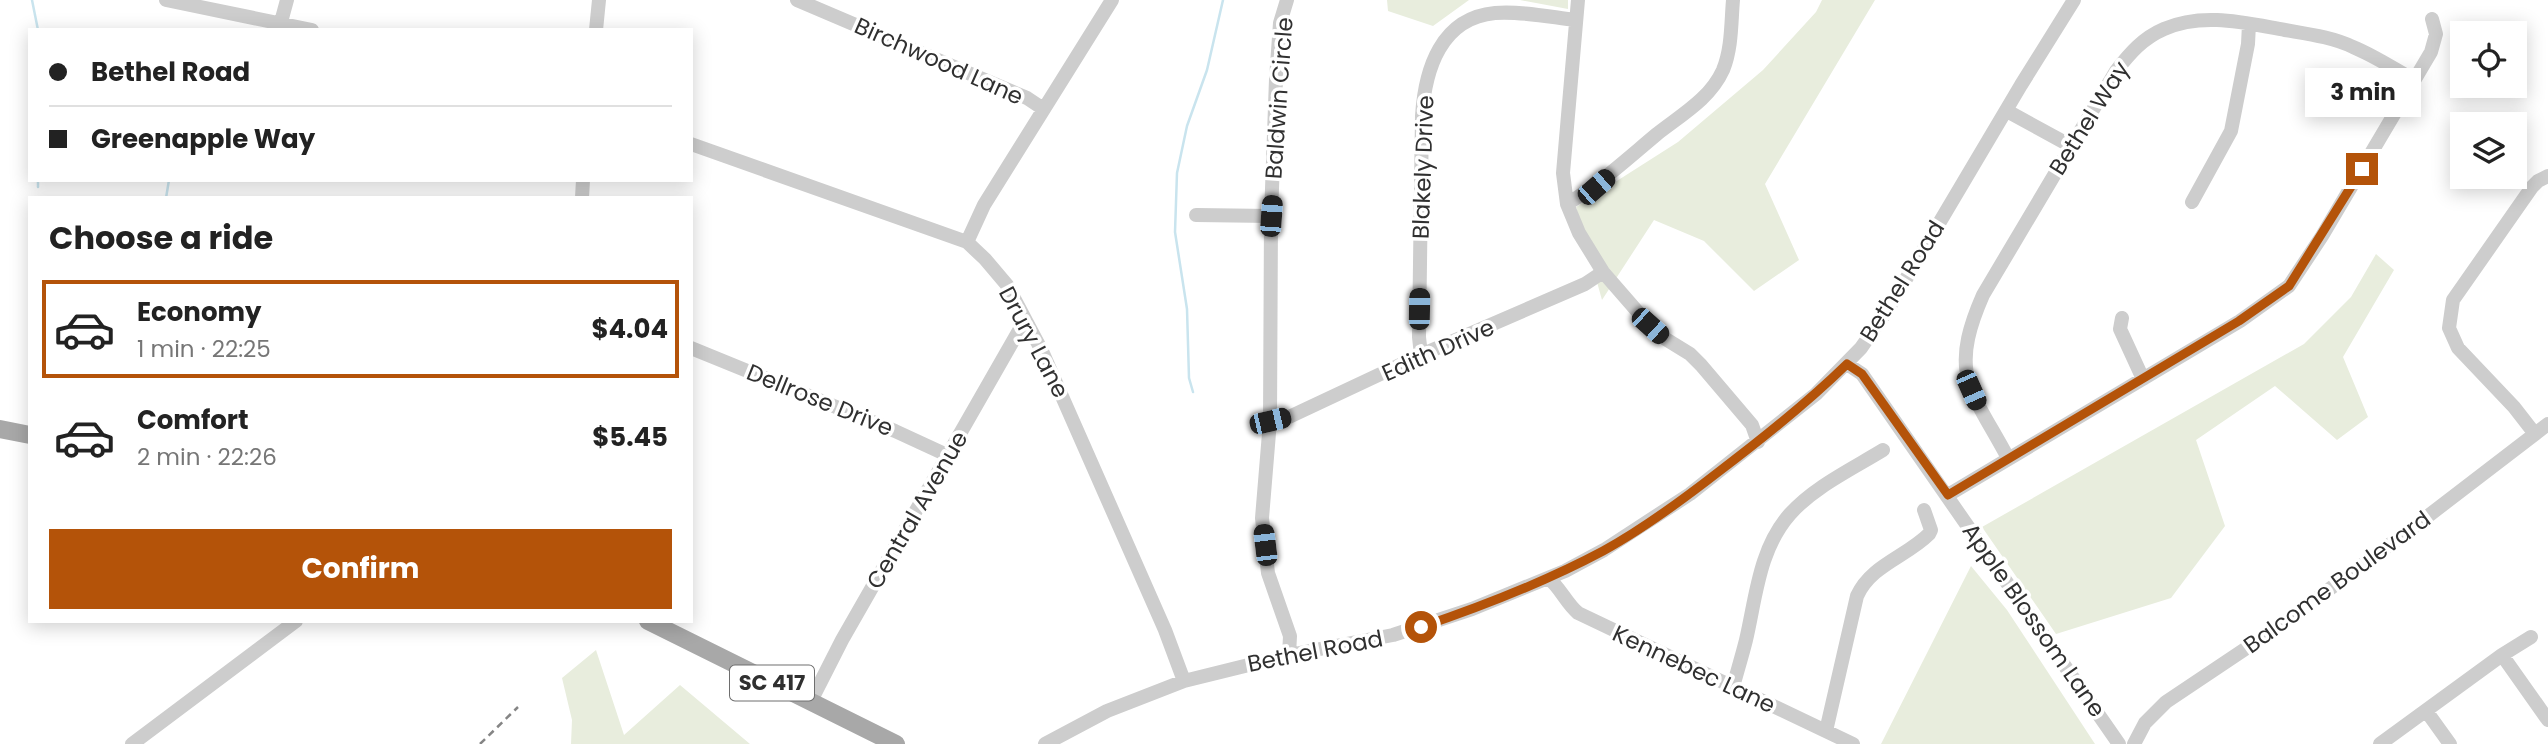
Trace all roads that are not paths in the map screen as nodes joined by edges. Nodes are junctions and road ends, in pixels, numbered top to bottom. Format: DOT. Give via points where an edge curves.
graph roads {
  1 [pos="166,0"];
  2 [pos="287,0"];
  3 [pos="599,0"];
  4 [pos="797,0"];
  5 [pos="1112,0"];
  6 [pos="1287,0"];
  7 [pos="1578,0"];
  8 [pos="1733,0"];
  9 [pos="2074,0"];
  10 [pos="2432,19"];
  11 [pos="1576,20"];
  12 [pos="281,22"];
  13 [pos="2249,24"];
  14 [pos="304,28"];
  15 [pos="596,28"];
  16 [pos="2414,80"];
  17 [pos="1042,108"];
  18 [pos="2007,111"];
  19 [pos="693,145"];
  20 [pos="2071,146"];
  21 [pos="2548,176"];
  22 [pos="2192,202"];
  23 [pos="1567,204"];
  24 [pos="1196,215"];
  25 [pos="1271,216"];
  26 [pos="967,242"];
  27 [pos="1603,272"];
  28 [pos="2122,318"];
  29 [pos="1026,320"];
  30 [pos="693,349"];
  31 [pos="1421,355"];
  32 [pos="1847,364"];
  33 [pos="2143,379"];
  34 [pos="1270,421"];
  35 [pos="2548,424"];
  36 [pos="0,429"];
  37 [pos="2535,434"];
  38 [pos="28,435"];
  39 [pos="1758,442"];
  40 [pos="1883,450"];
  41 [pos="947,455"];
  42 [pos="2008,458"];
  43 [pos="1948,495"];
  44 [pos="1924,510"];
  45 [pos="1548,578"];
  46 [pos="293,623"];
  47 [pos="652,623"];
  48 [pos="2531,637"];
  49 [pos="1289,655"];
  50 [pos="2502,655"];
  51 [pos="1184,681"];
  52 [pos="1733,687"];
  53 [pos="811,701"];
  54 [pos="2427,712"];
  55 [pos="2548,720"];
  56 [pos="1826,731"];
  57 [pos="132,744"];
  58 [pos="895,744"];
  59 [pos="1045,744"];
  60 [pos="1853,744"];
  61 [pos="2119,744"];
  62 [pos="2134,744"];
  63 [pos="2380,744"];
  64 [pos="2450,744"];
  1 -- 12 [label="street"];
  2 -- 12 [label="street"];
  3 -- 15 [label="street"];
  4 -- 17 [label="street, Birchwood Lane"];
  5 -- 17 [label="street"];
  6 -- 25 [label="street, Baldwin Circle" via="1278,40"];
  7 -- 11 [label="street"];
  8 -- 23 [label="street" via="1728,54 1711,88 1596,187"];
  9 -- 18 [label="street, Bethel Road"];
  10 -- 16 [label="street" via="2435,40"];
  11 -- 23 [label="street" via="1563,173"];
  11 -- 31 [label="street, Blakely Drive" via="1481,15 1454,29 1433,58 1422,116"];
  12 -- 14 [label="street"];
  13 -- 16 [label="street, Bethel Way" via="2325,37"];
  13 -- 20 [label="street, Bethel Way" via="2192,21 2145,40 2116,71"];
  13 -- 22 [label="street" via="2231,131"];
  16 -- 33 [label="street" via="2289,286"];
  17 -- 26 [label="street"];
  18 -- 20 [label="street"];
  18 -- 32 [label="street, Bethel Road" via="1890,306"];
  19 -- 26 [label="street, Drury Lane"];
  20 -- 42 [label="street, Bethel Way" via="1983,295 1967,340 1965,366 1971,390"];
  21 -- 37 [label="street" via="2532,187 2463,283 2449,320 2458,348"];
  23 -- 27 [label="street"];
  24 -- 25 [label="street"];
  25 -- 34 [label="street, Baldwin Circle"];
  26 -- 29 [label="street, Drury Lane" via="1007,285"];
  27 -- 31 [label="street, Edith Drive"];
  27 -- 39 [label="street" via="1650,326 1701,365 1752,425"];
  28 -- 33 [label="street" via="2120,329"];
  29 -- 41 [label="street, Central Avenue"];
  29 -- 51 [label="street, Drury Lane" via="1078,430"];
  30 -- 41 [label="street, Dellrose Drive"];
  31 -- 34 [label="street, Edith Drive" via="1289,417"];
  32 -- 39 [label="street, Bethel Road"];
  32 -- 43 [label="street, Apple Blossom Lane" via="1862,374"];
  33 -- 42 [label="street"];
  34 -- 49 [label="street, Baldwin Circle" via="1262,518 1268,573 1290,636"];
  35 -- 37 [label="street, Balcome Boulevard"];
  36 -- 38 [label="main road"];
  37 -- 62 [label="street, Balcome Boulevard" via="2278,627 2166,702 2145,723"];
  39 -- 45 [label="street, Bethel Road" via="1642,527"];
  40 -- 52 [label="street" via="1803,502 1781,525 1760,573"];
  41 -- 53 [label="street, Central Avenue"];
  42 -- 43 [label="street"];
  43 -- 61 [label="street, Apple Blossom Lane"];
  44 -- 56 [label="street" via="1929,534 1869,577 1857,596"];
  45 -- 49 [label="street, Bethel Road" via="1421,627"];
  45 -- 52 [label="street, Kennebec Lane" via="1578,613"];
  46 -- 57 [label="street"];
  47 -- 53 [label="main road, SC 417"];
  48 -- 50 [label="street"];
  49 -- 51 [label="street, Bethel Road"];
  50 -- 54 [label="street"];
  50 -- 55 [label="street"];
  51 -- 59 [label="street, Bethel Road" via="1107,711"];
  52 -- 56 [label="street, Kennebec Lane"];
  53 -- 58 [label="main road, SC 417"];
  54 -- 63 [label="street"];
  54 -- 64 [label="street"];
  56 -- 60 [label="street, Kennebec Lane"];
}
